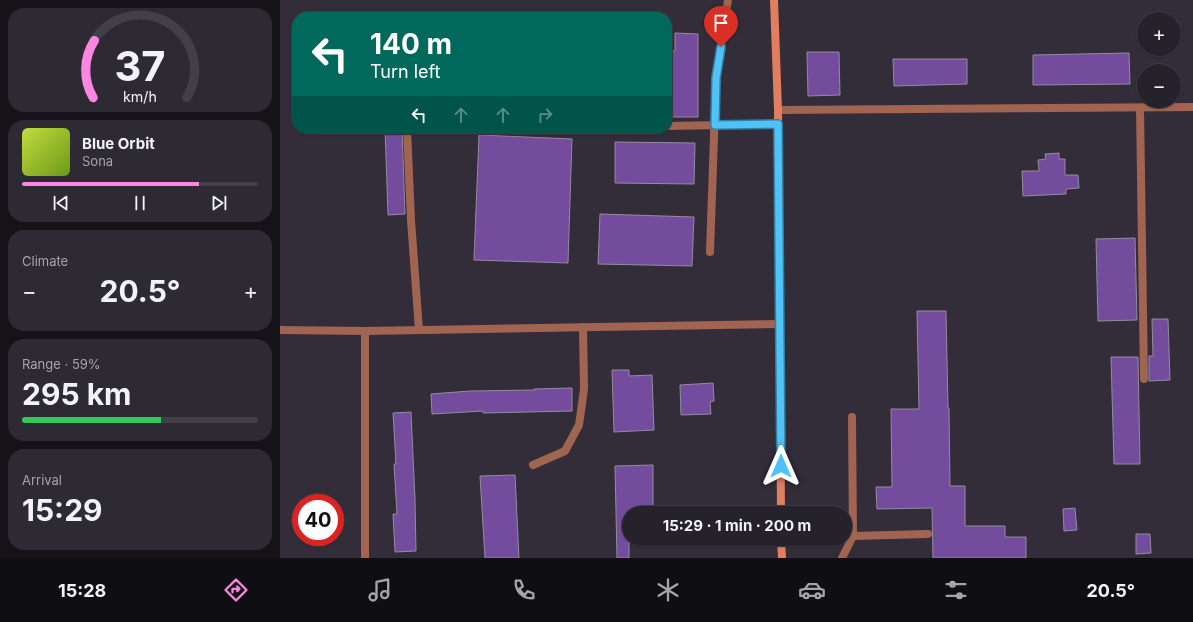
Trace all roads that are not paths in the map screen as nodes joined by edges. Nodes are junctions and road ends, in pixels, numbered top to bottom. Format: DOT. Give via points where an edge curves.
graph roads {
  1 [pos="728,0"];
  2 [pos="774,0"];
  3 [pos="1181,107"];
  4 [pos="1193,107"];
  5 [pos="1140,108"];
  6 [pos="778,110"];
  7 [pos="778,124"];
  8 [pos="715,125"];
  9 [pos="672,126"];
  10 [pos="407,134"];
  11 [pos="710,252"];
  12 [pos="780,324"];
  13 [pos="583,327"];
  14 [pos="280,330"];
  15 [pos="419,330"];
  16 [pos="365,331"];
  17 [pos="1144,379"];
  18 [pos="852,417"];
  19 [pos="533,465"];
  20 [pos="781,506"];
  21 [pos="928,534"];
  22 [pos="853,536"];
  23 [pos="781,546"];
  24 [pos="365,558"];
  25 [pos="782,558"];
  26 [pos="842,558"];
  1 -- 8 [label="street" via="716,78"];
  2 -- 6 [label="street"];
  3 -- 4 [label="street"];
  5 -- 6 [label="street"];
  5 -- 17 [label="street"];
  6 -- 7 [label="street"];
  7 -- 8 [label="street"];
  7 -- 12 [label="street"];
  8 -- 9 [label="street"];
  8 -- 11 [label="street"];
  10 -- 15 [label="street"];
  12 -- 13 [label="street"];
  12 -- 20 [label="street"];
  13 -- 15 [label="street"];
  13 -- 19 [label="street" via="584,389 579,425 565,451"];
  14 -- 16 [label="street"];
  15 -- 16 [label="street"];
  16 -- 24 [label="street"];
  18 -- 22 [label="street"];
  21 -- 22 [label="street"];
  22 -- 26 [label="street"];
  23 -- 25 [label="street"];
}
